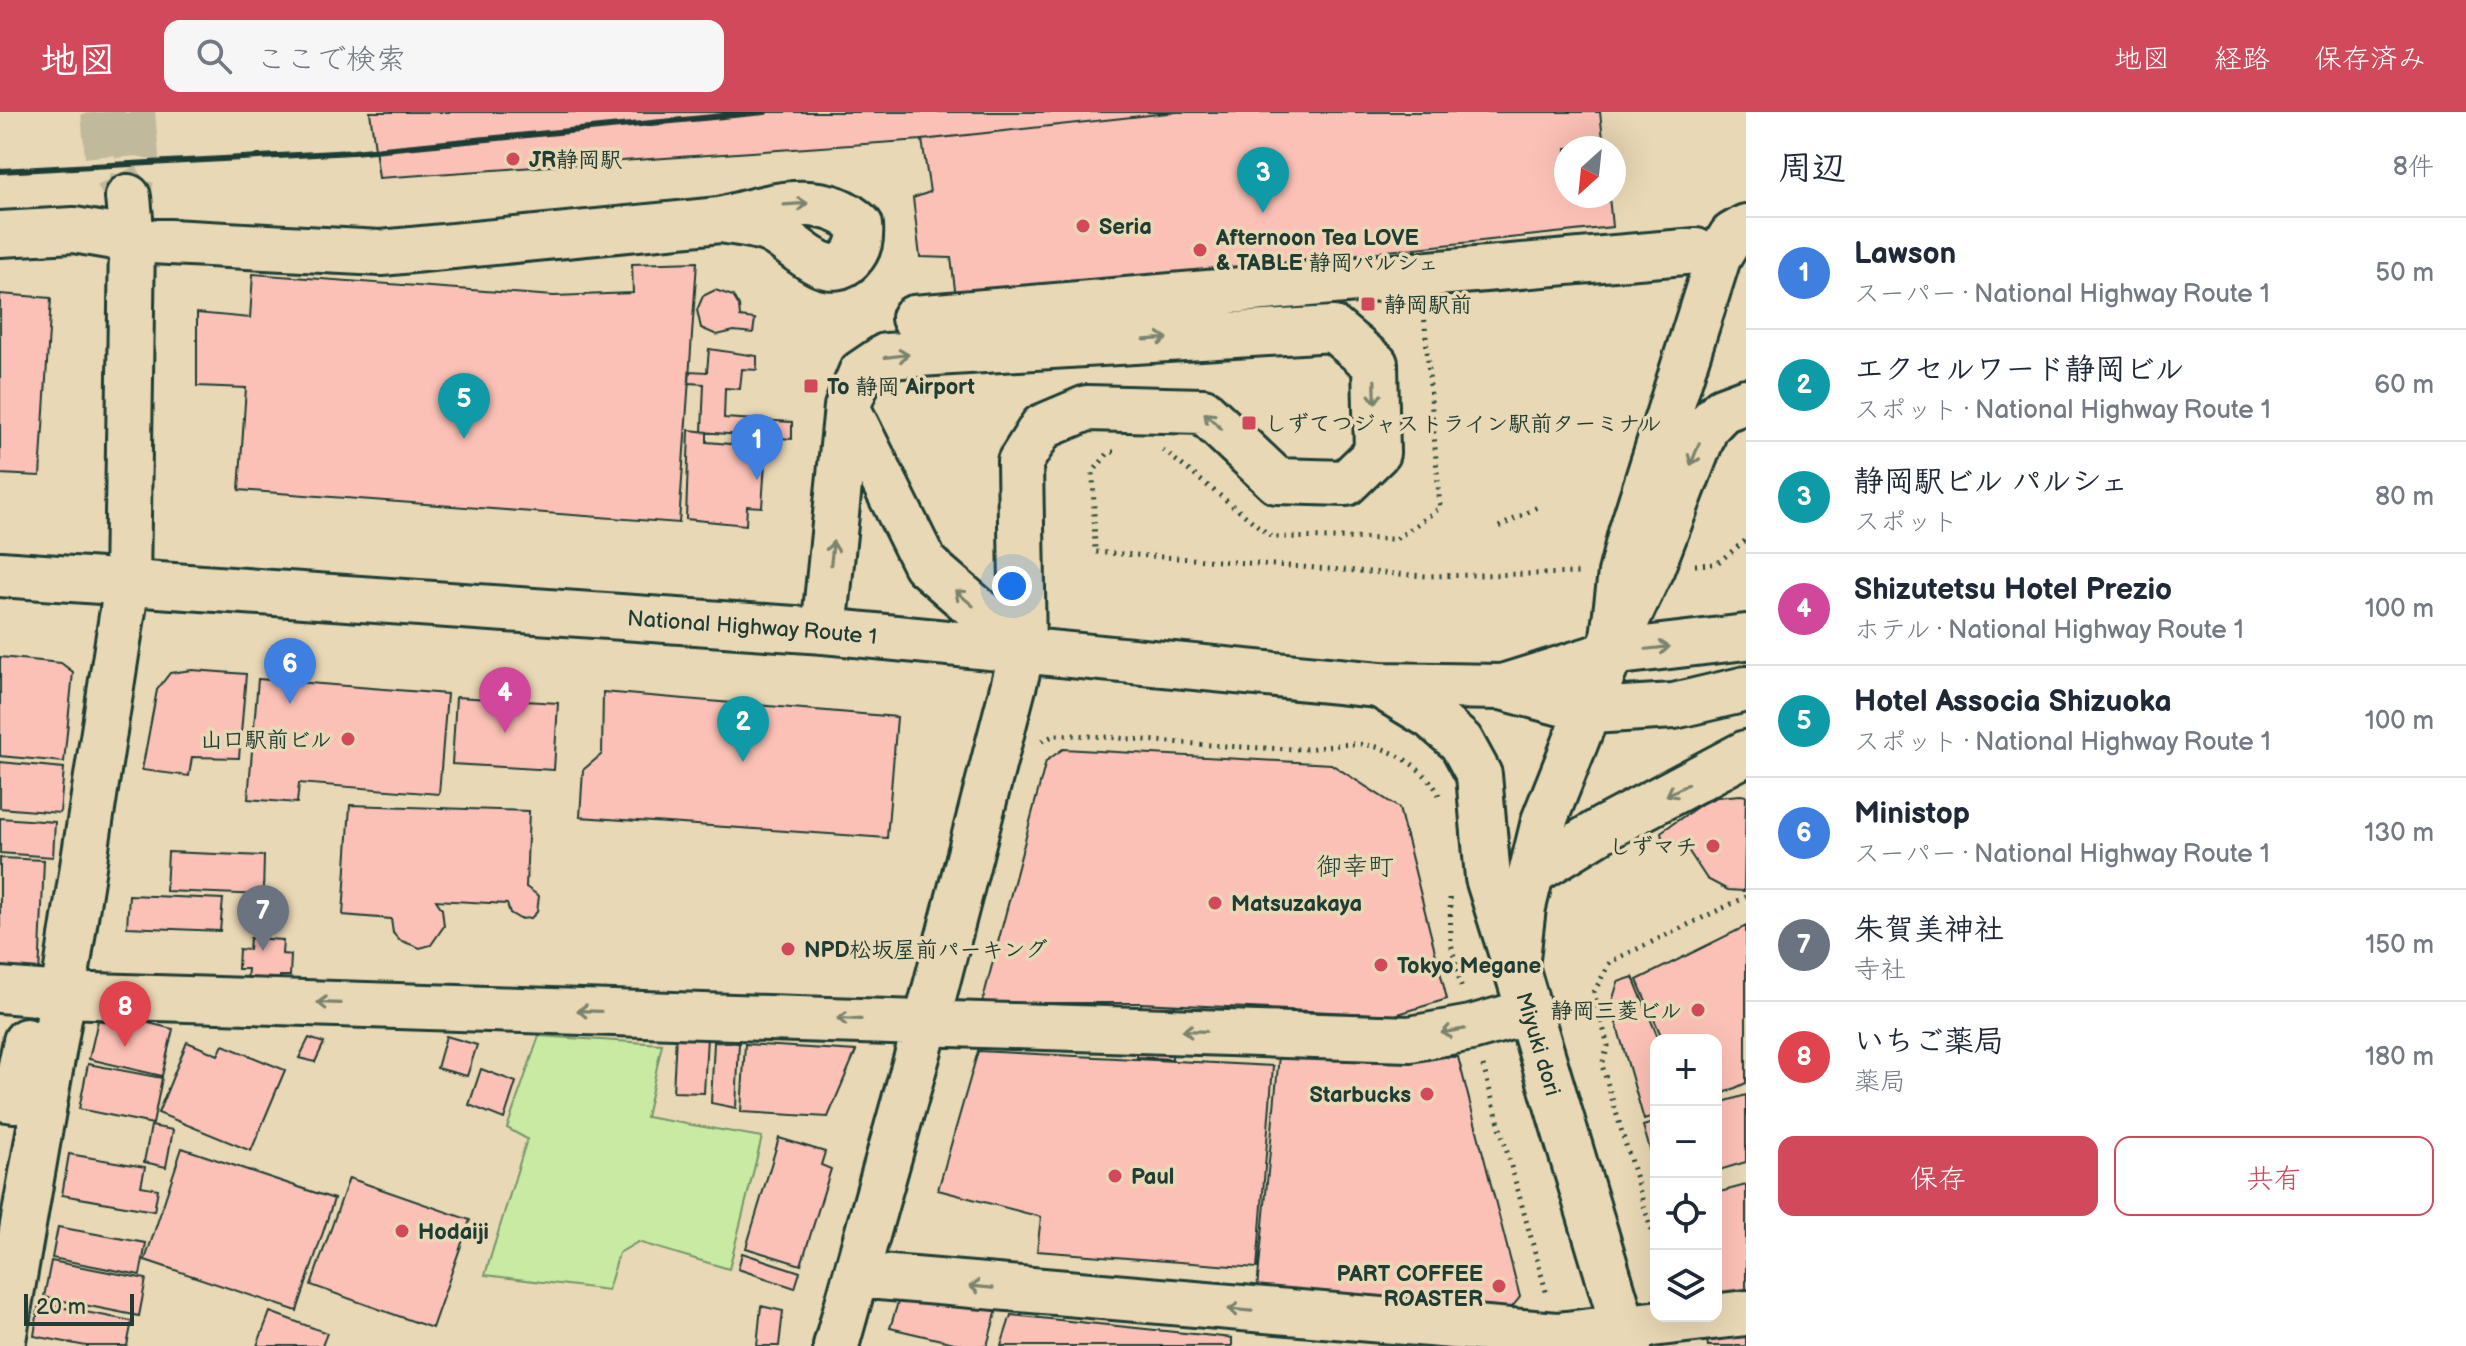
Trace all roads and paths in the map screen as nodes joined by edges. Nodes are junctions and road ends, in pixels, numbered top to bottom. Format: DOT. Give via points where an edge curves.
graph roads {
  1 [pos="128,197"];
  2 [pos="1746,197"];
  3 [pos="720,220"];
  4 [pos="1746,227"];
  5 [pos="0,234"];
  6 [pos="132,240"];
  7 [pos="1696,251"];
  8 [pos="914,318"];
  9 [pos="1746,401"];
  10 [pos="847,407"];
  11 [pos="1538,507"];
  12 [pos="1499,527"];
  13 [pos="1746,540"];
  14 [pos="1095,552"];
  15 [pos="1623,571"];
  16 [pos="0,574"];
  17 [pos="127,584"];
  18 [pos="824,631"];
  19 [pos="1746,637"];
  20 [pos="1023,649"];
  21 [pos="1611,653"];
  22 [pos="1379,685"];
  23 [pos="1502,687"];
  24 [pos="1746,689"];
  25 [pos="1591,711"];
  26 [pos="1037,747"];
  27 [pos="1746,753"];
  28 [pos="1439,797"];
  29 [pos="1533,872"];
  30 [pos="1449,884"];
  31 [pos="1746,897"];
  32 [pos="1516,967"];
  33 [pos="0,990"];
  34 [pos="62,999"];
  35 [pos="1528,1012"];
  36 [pos="927,1021"];
  37 [pos="1471,1028"];
  38 [pos="0,1098"];
  39 [pos="1650,1226"];
  40 [pos="856,1275"];
  41 [pos="1746,1313"];
  42 [pos="1296,1330"];
  43 [pos="1557,1335"];
  44 [pos="1627,1338"];
  45 [pos="2,1346"];
  46 [pos="836,1346"];
  1 -- 6 [label="main road"];
  2 -- 7 [label="main road"];
  3 -- 6 [label="main road" via="381,253"];
  4 -- 15 [label="main road" via="1732,235 1718,258"];
  5 -- 6 [label="main road" via="74,230"];
  6 -- 17 [label="main road"];
  7 -- 8 [label="main road"];
  7 -- 15 [label="main road" via="1633,443"];
  9 -- 15 [label="main road, one-way" via="1722,410 1706,427"];
  18 -- 10 [label="main road, one-way"];
  20 -- 10 [label="main road, one-way" via="925,564"];
  10 -- 20 [label="main road, one-way" via="861,373 886,356 1333,329 1375,364 1377,453 1346,483 1277,481 1203,411 1087,408 1042,427 1020,462"];
  11 -- 12 [label="path"];
  13 -- 15 [label="path" via="1716,564"];
  14 -- 15 [label="path" via="1426,576"];
  15 -- 21 [label="main road, Miyuki dori"];
  16 -- 17 [label="main road, National Highway Route 1"];
  17 -- 18 [label="main road, National Highway Route 1"];
  17 -- 34 [label="main road"];
  18 -- 20 [label="main road, National Highway Route 1"];
  21 -- 19 [label="main road, National Highway Route 1, one-way"];
  20 -- 22 [label="main road, National Highway Route 1"];
  20 -- 36 [label="main road"];
  21 -- 23 [label="main road, National Highway Route 1"];
  21 -- 25 [label="main road, Miyuki dori"];
  22 -- 23 [label="main road, National Highway Route 1"];
  22 -- 32 [label="main road" via="1461,742 1479,775 1488,878"];
  23 -- 25 [label="main road, National Highway Route 1"];
  24 -- 25 [label="main road, National Highway Route 1" via="1674,706"];
  25 -- 29 [label="main road, Miyuki dori" via="1544,821"];
  26 -- 28 [label="path" via="1047,737 1063,735 1302,749 1341,742 1381,748 1400,757 1433,783"];
  27 -- 29 [label="main road, one-way"];
  29 -- 32 [label="main road, Miyuki dori"];
  30 -- 37 [label="path" via="1451,943"];
  31 -- 39 [label="path" via="1610,962 1594,992 1608,1046 1602,1065"];
  32 -- 35 [label="main road, Miyuki dori"];
  33 -- 34 [label="main road"];
  36 -- 34 [label="main road, one-way"];
  34 -- 38 [label="main road" via="29,1027 14,1100"];
  34 -- 45 [label="main road"];
  35 -- 37 [label="main road"];
  35 -- 44 [label="main road, Miyuki dori"];
  37 -- 36 [label="main road, one-way" via="1410,1039"];
  36 -- 40 [label="main road"];
  37 -- 43 [label="path"];
  42 -- 40 [label="main road, one-way"];
  40 -- 46 [label="main road"];
  41 -- 44 [label="main road"];
  42 -- 43 [label="main road"];
  43 -- 44 [label="main road"];
}
